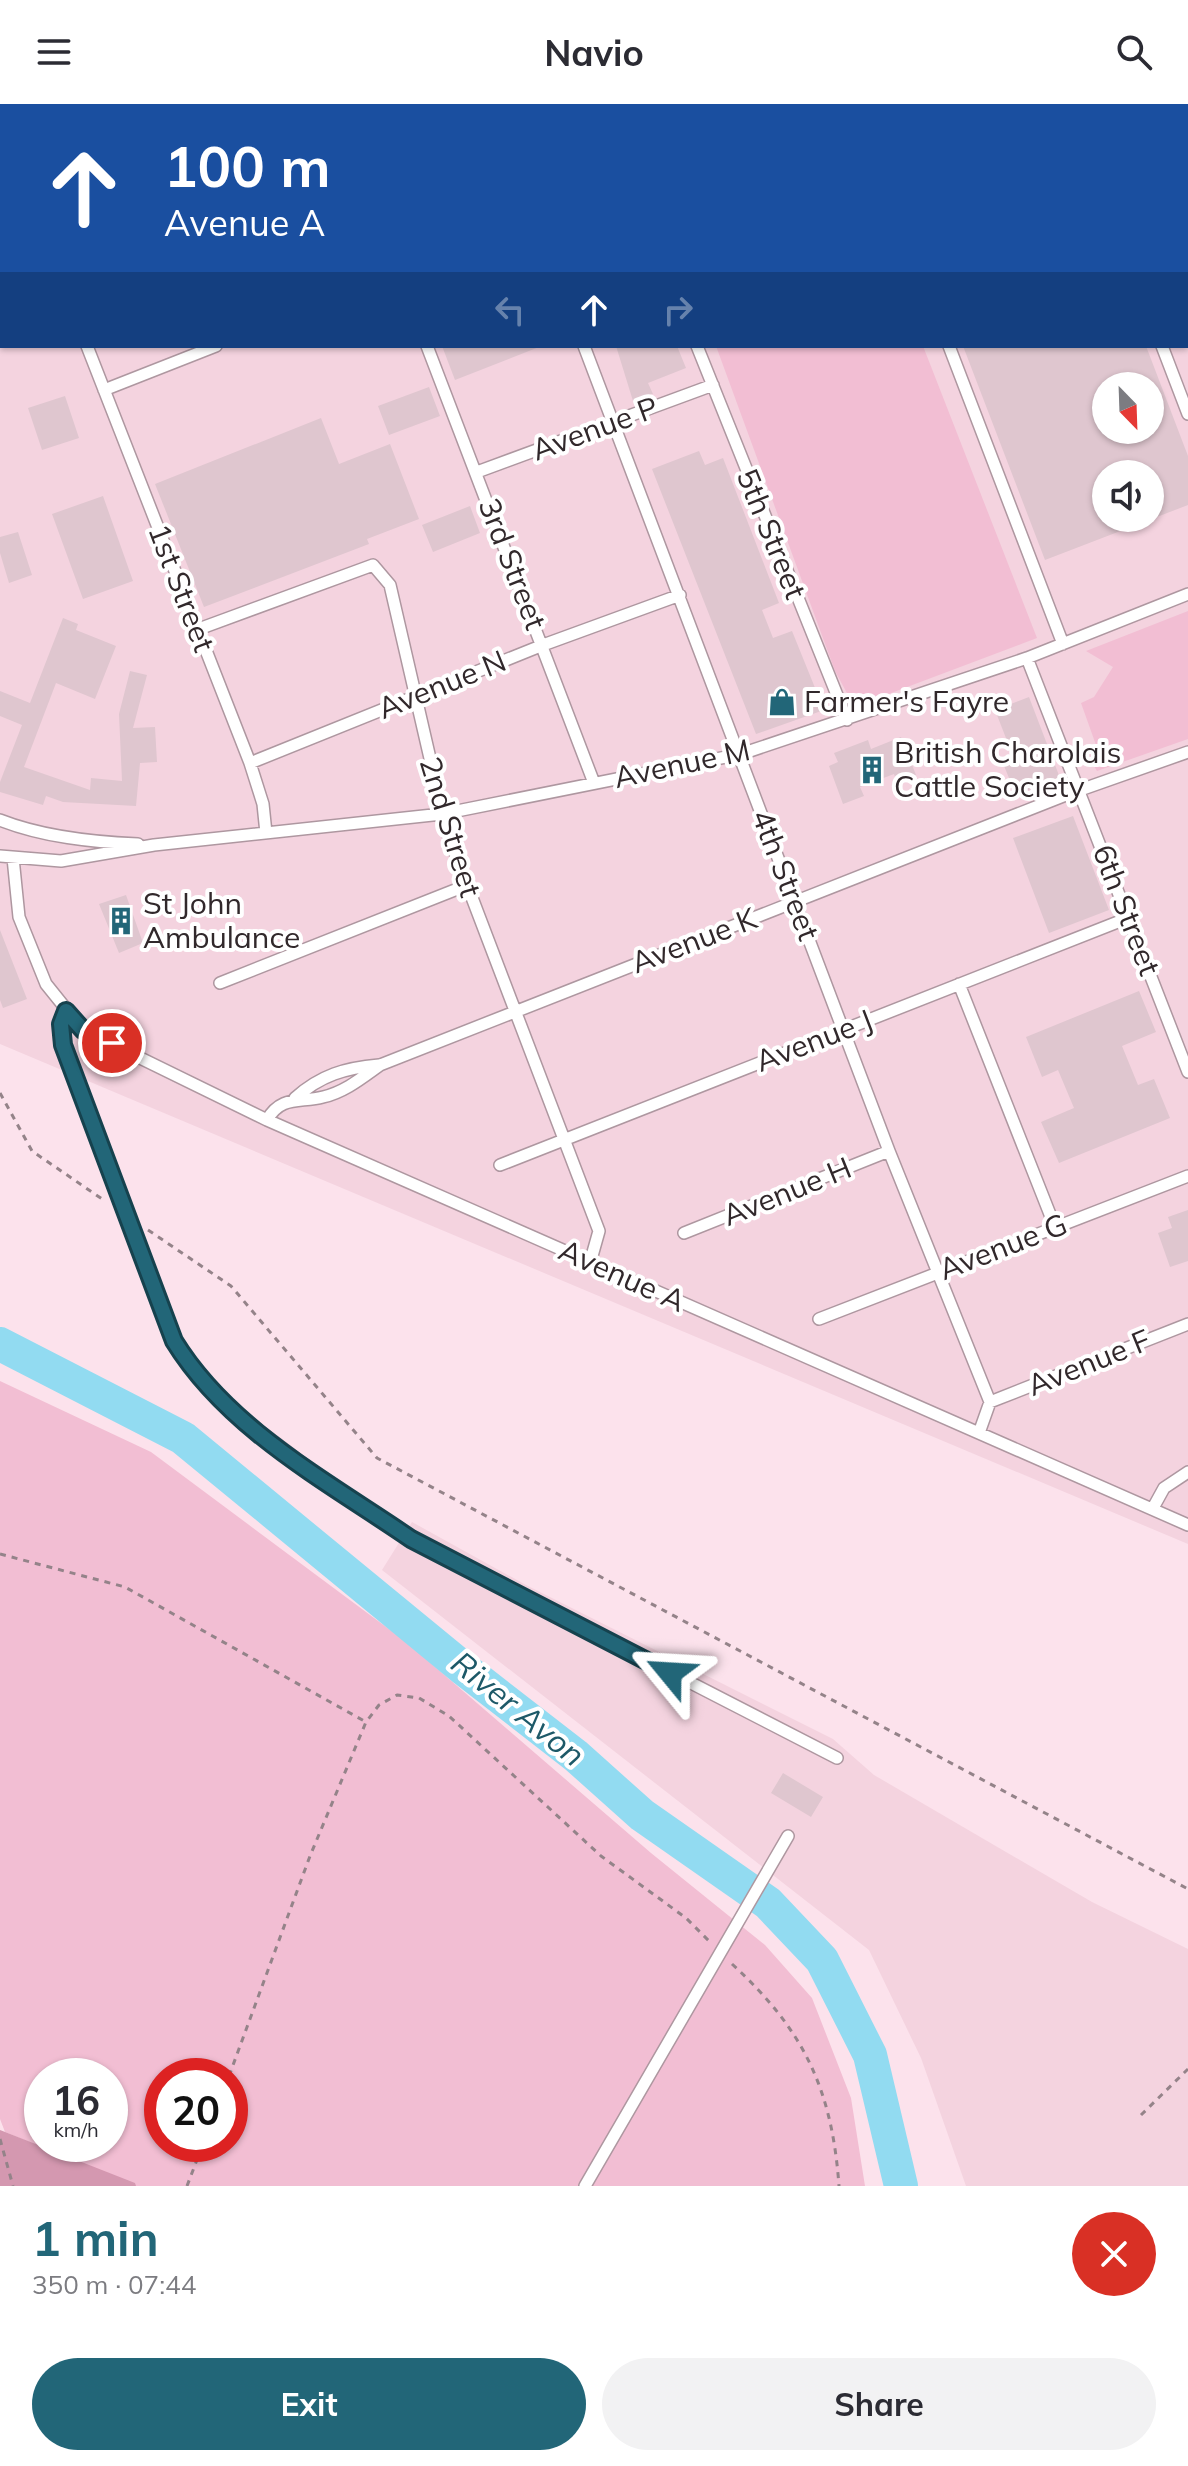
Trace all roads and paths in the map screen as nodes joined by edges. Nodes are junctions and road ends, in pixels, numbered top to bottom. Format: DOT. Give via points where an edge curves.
graph roads {
  1 [pos="88,348"];
  2 [pos="428,348"];
  3 [pos="585,348"];
  4 [pos="698,348"];
  5 [pos="950,348"];
  6 [pos="1163,348"];
  7 [pos="202,349"];
  8 [pos="713,385"];
  9 [pos="104,390"];
  10 [pos="1188,414"];
  11 [pos="613,422"];
  12 [pos="477,472"];
  13 [pos="1188,594"];
  14 [pos="680,595"];
  15 [pos="196,630"];
  16 [pos="1063,644"];
  17 [pos="543,645"];
  18 [pos="1027,658"];
  19 [pos="413,696"];
  20 [pos="847,720"];
  21 [pos="1188,752"];
  22 [pos="741,754"];
  23 [pos="250,763"];
  24 [pos="594,783"];
  25 [pos="1082,791"];
  26 [pos="442,814"];
  27 [pos="0,820"];
  28 [pos="266,833"];
  29 [pos="154,845"];
  30 [pos="0,856"];
  31 [pos="13,858"];
  32 [pos="465,886"];
  33 [pos="794,902"];
  34 [pos="1128,918"];
  35 [pos="220,983"];
  36 [pos="959,984"];
  37 [pos="66,1011"];
  38 [pos="514,1011"];
  39 [pos="845,1028"];
  40 [pos="380,1065"];
  41 [pos="1188,1072"];
  42 [pos="0,1093"];
  43 [pos="295,1098"];
  44 [pos="267,1120"];
  45 [pos="563,1140"];
  46 [pos="889,1151"];
  47 [pos="500,1165"];
  48 [pos="1188,1176"];
  49 [pos="126,1215"];
  50 [pos="1055,1227"];
  51 [pos="684,1233"];
  52 [pos="590,1263"];
  53 [pos="937,1272"];
  54 [pos="819,1319"];
  55 [pos="1188,1324"];
  56 [pos="990,1402"];
  57 [pos="979,1433"];
  58 [pos="1188,1472"];
  59 [pos="1153,1508"];
  60 [pos="1188,1525"];
  61 [pos="0,1554"];
  62 [pos="366,1722"];
  63 [pos="837,1758"];
  64 [pos="788,1836"];
  65 [pos="1188,1889"];
  66 [pos="719,1952"];
  67 [pos="236,2058"];
  68 [pos="1188,2069"];
  69 [pos="1141,2115"];
  70 [pos="0,2139"];
  71 [pos="196,2162"];
  72 [pos="13,2186"];
  73 [pos="187,2186"];
  74 [pos="585,2186"];
  75 [pos="839,2186"];
  1 -- 9 [label="lane, 1st Street"];
  2 -- 12 [label="lane, 3rd Street"];
  3 -- 11 [label="lane, 4th Street"];
  4 -- 8 [label="lane, 5th Street"];
  5 -- 16 [label="lane"];
  6 -- 10 [label="lane"];
  7 -- 9 [label="lane"];
  8 -- 11 [label="lane, Avenue P"];
  8 -- 20 [label="lane, 5th Street"];
  9 -- 15 [label="lane, 1st Street"];
  11 -- 12 [label="lane, Avenue P"];
  11 -- 14 [label="lane, 4th Street"];
  12 -- 17 [label="lane, 3rd Street"];
  13 -- 16 [label="lane, Avenue M"];
  14 -- 17 [label="lane, Avenue N"];
  14 -- 22 [label="lane, 4th Street"];
  15 -- 19 [label="lane, 2nd Street" via="373,565 390,585"];
  15 -- 23 [label="lane, 1st Street"];
  16 -- 18 [label="lane, Avenue M"];
  17 -- 19 [label="lane, Avenue N"];
  17 -- 24 [label="lane, 3rd Street"];
  18 -- 20 [label="lane, Avenue M"];
  18 -- 25 [label="lane, 6th Street"];
  19 -- 23 [label="lane, Avenue N"];
  19 -- 26 [label="lane, 2nd Street"];
  20 -- 22 [label="lane, Avenue M"];
  21 -- 25 [label="lane, Avenue K"];
  22 -- 24 [label="lane, Avenue M"];
  22 -- 33 [label="lane, 4th Street"];
  23 -- 28 [label="lane, 1st Street"];
  24 -- 26 [label="lane, Avenue M"];
  25 -- 33 [label="lane, Avenue K"];
  25 -- 34 [label="lane, 6th Street"];
  26 -- 28 [label="lane, Avenue M"];
  26 -- 32 [label="lane, 2nd Street"];
  27 -- 29 [label="lane" via="101,842"];
  28 -- 29 [label="lane, Avenue M"];
  29 -- 31 [label="lane" via="61,861"];
  30 -- 31 [label="lane"];
  31 -- 37 [label="lane, Avenue A" via="19,917 46,984"];
  32 -- 35 [label="lane"];
  32 -- 38 [label="lane, 2nd Street"];
  33 -- 38 [label="lane, Avenue K"];
  33 -- 39 [label="lane, 4th Street"];
  34 -- 36 [label="lane, Avenue J"];
  34 -- 41 [label="lane, 6th Street"];
  36 -- 39 [label="lane, Avenue J"];
  36 -- 50 [label="lane"];
  37 -- 44 [label="lane, Avenue A" via="83,1030"];
  37 -- 49 [label="lane" via="63,1045"];
  38 -- 40 [label="lane, Avenue K"];
  38 -- 45 [label="lane, 2nd Street"];
  39 -- 45 [label="lane, Avenue J"];
  39 -- 46 [label="lane, 4th Street"];
  40 -- 43 [label="lane, Avenue K" via="315,1080"];
  40 -- 43 [label="lane, Avenue K" via="323,1098"];
  42 -- 49 [label="path" via="32,1151"];
  43 -- 44 [label="lane, Avenue K" via="272,1110"];
  44 -- 52 [label="lane, Avenue A"];
  45 -- 47 [label="lane, Avenue J"];
  45 -- 52 [label="lane, 2nd Street" via="599,1231"];
  46 -- 51 [label="lane, Avenue H"];
  46 -- 53 [label="lane, 4th Street"];
  48 -- 50 [label="lane, Avenue G"];
  49 -- 63 [label="lane" via="174,1341 202,1382 331,1487 411,1539"];
  49 -- 65 [label="path" via="231,1286 377,1458"];
  50 -- 53 [label="lane, Avenue G"];
  52 -- 57 [label="lane, Avenue A"];
  53 -- 54 [label="lane, Avenue G"];
  53 -- 56 [label="lane, 4th Street"];
  55 -- 56 [label="lane, Avenue F"];
  56 -- 57 [label="lane"];
  57 -- 59 [label="lane, Avenue A"];
  58 -- 59 [label="lane" via="1164,1488"];
  59 -- 60 [label="lane, Avenue A"];
  61 -- 62 [label="path" via="125,1587"];
  62 -- 66 [label="path" via="379,1705 397,1695 419,1698 449,1716 601,1856 686,1918"];
  62 -- 67 [label="path"];
  64 -- 66 [label="lane"];
  66 -- 74 [label="lane"];
  66 -- 75 [label="path" via="774,2007 823,2087"];
  68 -- 69 [label="path"];
  70 -- 72 [label="path"];
  71 -- 73 [label="path"];
}
